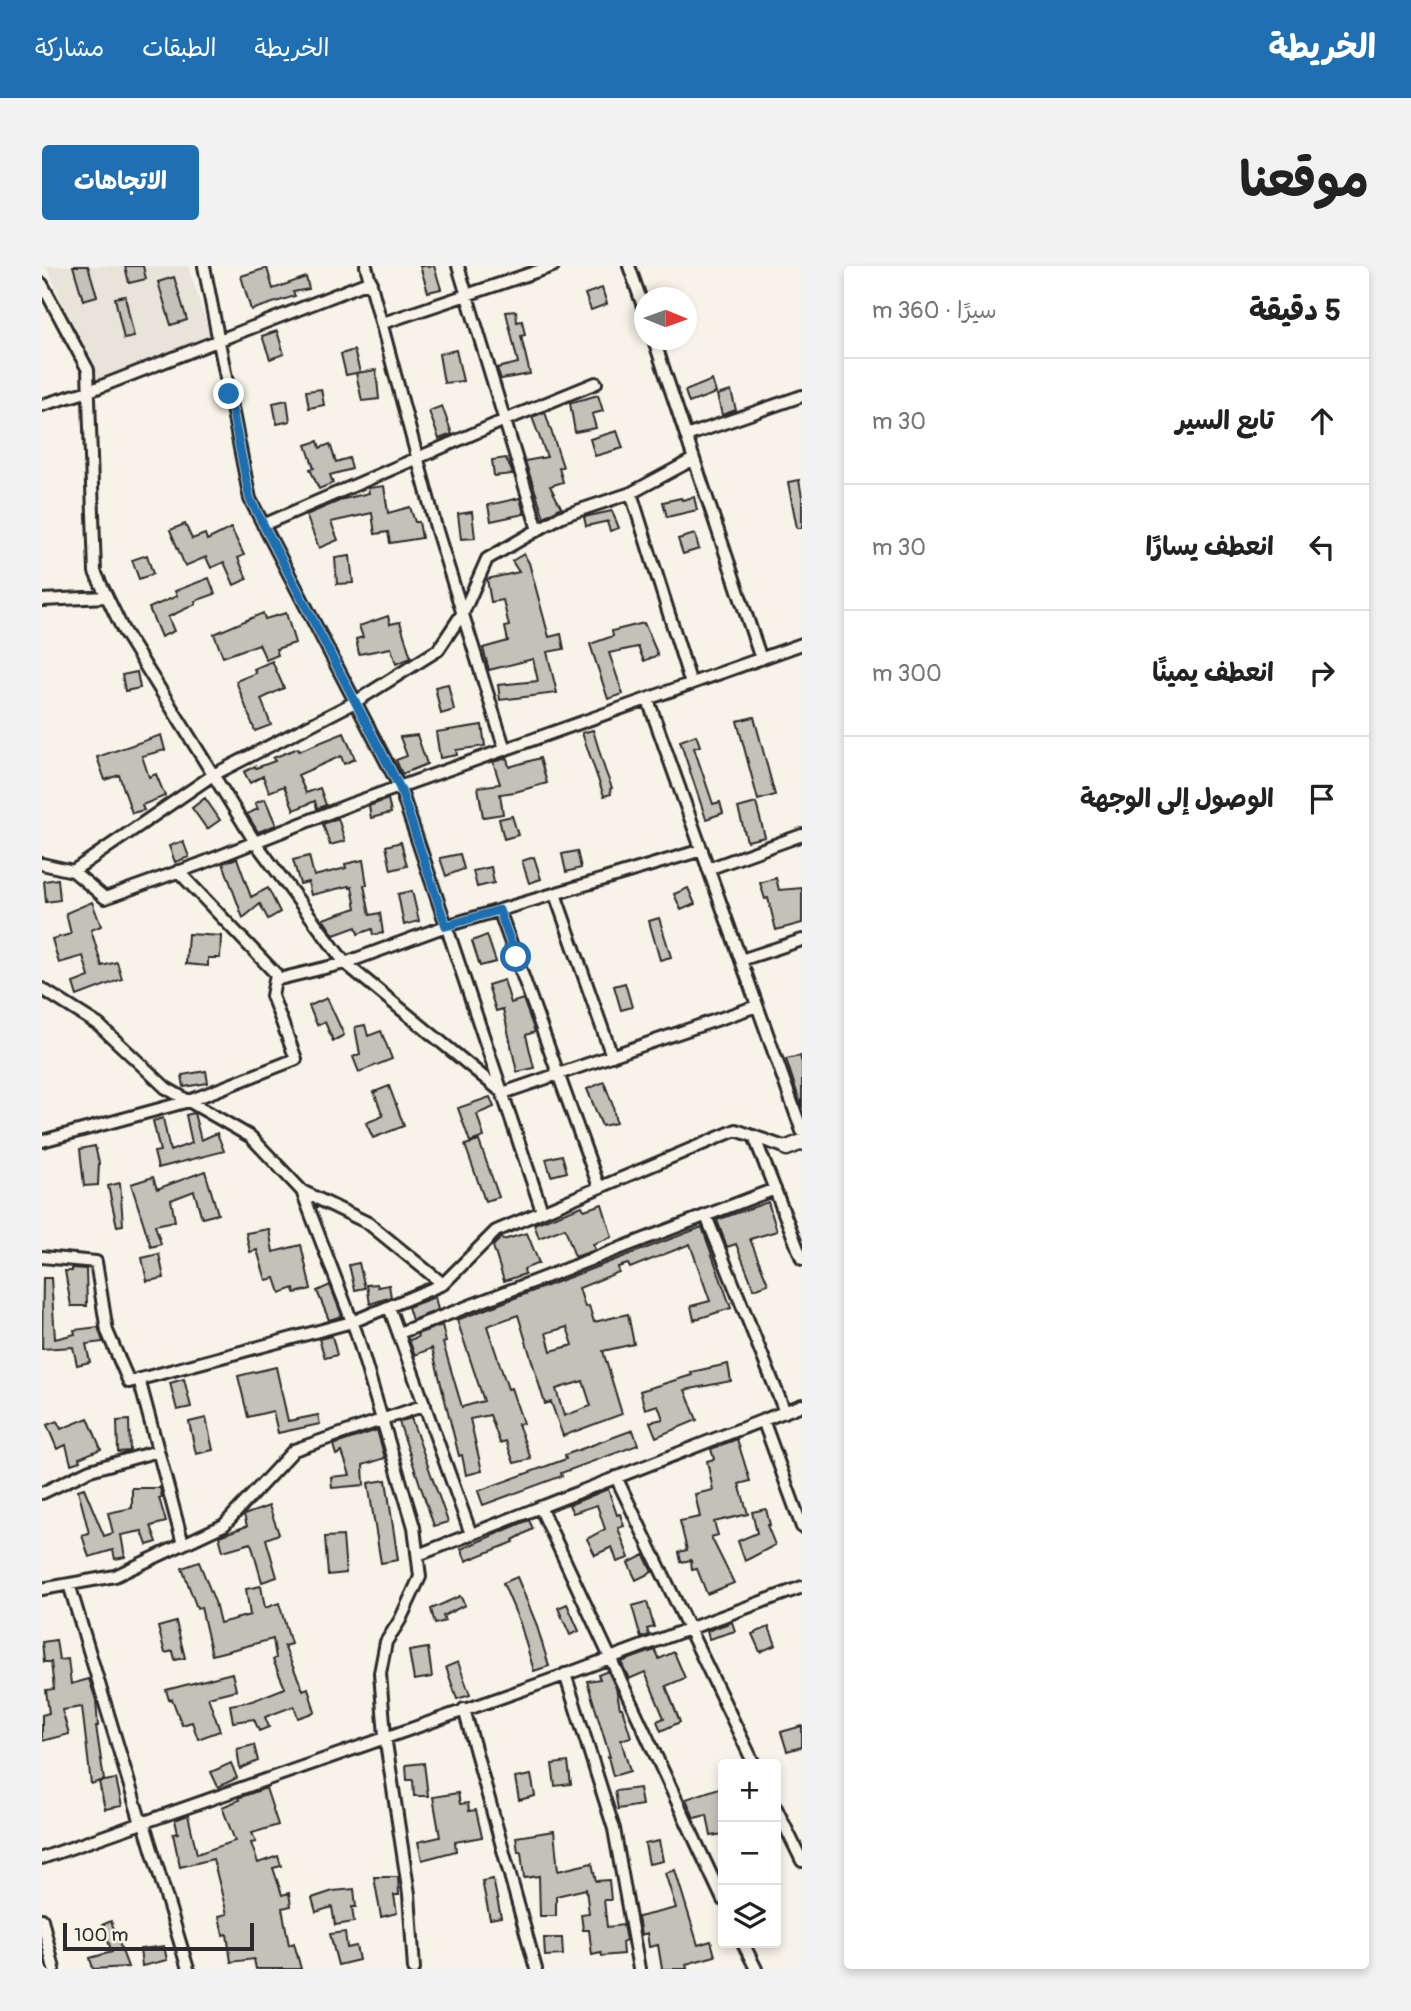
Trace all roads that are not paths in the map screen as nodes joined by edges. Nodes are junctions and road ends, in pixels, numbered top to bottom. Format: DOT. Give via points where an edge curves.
graph roads {
  1 [pos="204,266"];
  2 [pos="366,266"];
  3 [pos="458,266"];
  4 [pos="553,266"];
  5 [pos="629,266"];
  6 [pos="371,281"];
  7 [pos="42,284"];
  8 [pos="636,287"];
  9 [pos="467,294"];
  10 [pos="383,323"];
  11 [pos="219,341"];
  12 [pos="657,350"];
  13 [pos="596,383"];
  14 [pos="89,391"];
  15 [pos="802,396"];
  16 [pos="42,405"];
  17 [pos="505,420"];
  18 [pos="686,436"];
  19 [pos="418,458"];
  20 [pos="694,459"];
  21 [pos="631,494"];
  22 [pos="263,525"];
  23 [pos="538,530"];
  24 [pos="107,597"];
  25 [pos="42,600"];
  26 [pos="464,611"];
  27 [pos="802,645"];
  28 [pos="761,659"];
  29 [pos="691,684"];
  30 [pos="648,700"];
  31 [pos="355,702"];
  32 [pos="505,750"];
  33 [pos="213,775"];
  34 [pos="400,788"];
  35 [pos="802,835"];
  36 [pos="255,842"];
  37 [pos="702,850"];
  38 [pos="42,864"];
  39 [pos="708,869"];
  40 [pos="73,871"];
  41 [pos="178,871"];
  42 [pos="555,894"];
  43 [pos="499,910"];
  44 [pos="446,926"];
  45 [pos="802,940"];
  46 [pos="741,960"];
  47 [pos="345,963"];
  48 [pos="275,980"];
  49 [pos="42,989"];
  50 [pos="757,1006"];
  51 [pos="612,1056"];
  52 [pos="558,1074"];
  53 [pos="503,1093"];
  54 [pos="190,1101"];
  55 [pos="802,1131"];
  56 [pos="754,1136"];
  57 [pos="42,1141"];
  58 [pos="802,1142"];
  59 [pos="787,1148"];
  60 [pos="599,1187"];
  61 [pos="775,1189"];
  62 [pos="302,1191"];
  63 [pos="542,1212"];
  64 [pos="706,1216"];
  65 [pos="42,1257"];
  66 [pos="802,1259"];
  67 [pos="443,1284"];
  68 [pos="389,1307"];
  69 [pos="352,1322"];
  70 [pos="399,1334"];
  71 [pos="139,1379"];
  72 [pos="425,1405"];
  73 [pos="802,1405"];
  74 [pos="785,1412"];
  75 [pos="383,1419"];
  76 [pos="763,1420"];
  77 [pos="158,1451"];
  78 [pos="616,1477"];
  79 [pos="42,1493"];
  80 [pos="540,1507"];
  81 [pos="802,1527"];
  82 [pos="471,1534"];
  83 [pos="183,1545"];
  84 [pos="418,1555"];
  85 [pos="69,1584"];
  86 [pos="802,1587"];
  87 [pos="42,1589"];
  88 [pos="687,1629"];
  89 [pos="609,1658"];
  90 [pos="565,1674"];
  91 [pos="464,1709"];
  92 [pos="386,1736"];
  93 [pos="752,1759"];
  94 [pos="781,1818"];
  95 [pos="142,1821"];
  96 [pos="42,1858"];
  97 [pos="802,1861"];
  98 [pos="718,1889"];
  99 [pos="42,1919"];
  100 [pos="746,1948"];
  101 [pos="54,1969"];
  102 [pos="188,1969"];
  103 [pos="414,1969"];
  104 [pos="536,1969"];
  105 [pos="639,1969"];
  106 [pos="756,1969"];
  1 -- 11 [label="street"];
  2 -- 6 [label="street"];
  3 -- 9 [label="street"];
  4 -- 9 [label="street"];
  5 -- 8 [label="street"];
  6 -- 10 [label="street"];
  6 -- 11 [label="street"];
  7 -- 14 [label="street" via="88,370"];
  9 -- 10 [label="street"];
  9 -- 17 [label="street"];
  10 -- 19 [label="street"];
  11 -- 14 [label="street"];
  11 -- 22 [label="street" via="250,499"];
  12 -- 18 [label="street"];
  13 -- 17 [label="street"];
  14 -- 16 [label="street"];
  14 -- 24 [label="street" via="95,572"];
  15 -- 18 [label="street"];
  17 -- 19 [label="street"];
  17 -- 23 [label="street"];
  18 -- 20 [label="street"];
  19 -- 22 [label="street"];
  19 -- 26 [label="street"];
  20 -- 21 [label="street"];
  20 -- 28 [label="street"];
  21 -- 23 [label="street" via="562,516"];
  21 -- 29 [label="street"];
  22 -- 31 [label="street"];
  23 -- 26 [label="street" via="487,559"];
  24 -- 25 [label="street"];
  24 -- 33 [label="street" via="122,630"];
  26 -- 31 [label="street" via="438,650"];
  26 -- 32 [label="street"];
  27 -- 28 [label="street"];
  28 -- 29 [label="street"];
  29 -- 30 [label="street"];
  30 -- 32 [label="street"];
  30 -- 37 [label="street"];
  31 -- 33 [label="street"];
  31 -- 34 [label="street"];
  32 -- 34 [label="street"];
  33 -- 36 [label="street"];
  33 -- 40 [label="street"];
  34 -- 36 [label="street"];
  34 -- 44 [label="street"];
  35 -- 39 [label="street"];
  36 -- 41 [label="street"];
  36 -- 47 [label="street"];
  37 -- 39 [label="street"];
  37 -- 42 [label="street"];
  38 -- 40 [label="street"];
  39 -- 46 [label="street"];
  40 -- 41 [label="street" via="105,898"];
  41 -- 48 [label="street" via="276,974"];
  42 -- 43 [label="street"];
  42 -- 51 [label="street"];
  43 -- 44 [label="street"];
  43 -- 52 [label="street"];
  44 -- 47 [label="street"];
  44 -- 53 [label="street"];
  45 -- 46 [label="street"];
  46 -- 50 [label="street"];
  47 -- 48 [label="street"];
  47 -- 53 [label="street"];
  48 -- 54 [label="street" via="272,996 296,1059"];
  49 -- 54 [label="street" via="99,1025 166,1088"];
  50 -- 51 [label="street"];
  50 -- 55 [label="street"];
  51 -- 52 [label="street"];
  52 -- 53 [label="street"];
  52 -- 60 [label="street"];
  53 -- 63 [label="street"];
  54 -- 57 [label="street"];
  54 -- 62 [label="street" via="251,1137"];
  56 -- 59 [label="street"];
  56 -- 60 [label="street" via="736,1130"];
  56 -- 61 [label="street"];
  58 -- 59 [label="street"];
  60 -- 63 [label="street"];
  61 -- 64 [label="street"];
  61 -- 66 [label="street"];
  62 -- 67 [label="street" via="368,1223"];
  62 -- 69 [label="street"];
  63 -- 67 [label="street" via="496,1231"];
  64 -- 70 [label="street"];
  64 -- 74 [label="street"];
  65 -- 71 [label="street" via="96,1262 107,1331 129,1382"];
  67 -- 68 [label="street"];
  68 -- 69 [label="street"];
  68 -- 70 [label="street"];
  69 -- 71 [label="street"];
  69 -- 75 [label="street"];
  70 -- 72 [label="street"];
  71 -- 77 [label="street"];
  72 -- 75 [label="street"];
  72 -- 82 [label="street"];
  73 -- 74 [label="street"];
  74 -- 76 [label="street"];
  75 -- 83 [label="street" via="294,1450 224,1525"];
  75 -- 84 [label="street"];
  76 -- 78 [label="street"];
  76 -- 81 [label="street"];
  77 -- 79 [label="street" via="90,1470"];
  77 -- 83 [label="street"];
  78 -- 80 [label="street"];
  78 -- 88 [label="street"];
  80 -- 82 [label="street"];
  80 -- 89 [label="street"];
  82 -- 84 [label="street"];
  83 -- 85 [label="street" via="115,1576"];
  84 -- 92 [label="street" via="420,1577 386,1642 380,1673"];
  85 -- 87 [label="street"];
  85 -- 95 [label="street"];
  86 -- 88 [label="street"];
  88 -- 89 [label="street"];
  88 -- 93 [label="street"];
  89 -- 90 [label="street"];
  89 -- 98 [label="street"];
  90 -- 91 [label="street"];
  90 -- 105 [label="street" via="614,1829"];
  91 -- 92 [label="street"];
  91 -- 104 [label="street"];
  92 -- 95 [label="street"];
  92 -- 103 [label="street" via="409,1894"];
  94 -- 97 [label="street"];
  95 -- 96 [label="street"];
  95 -- 102 [label="street"];
  99 -- 101 [label="street"];
  100 -- 106 [label="street"];
}
